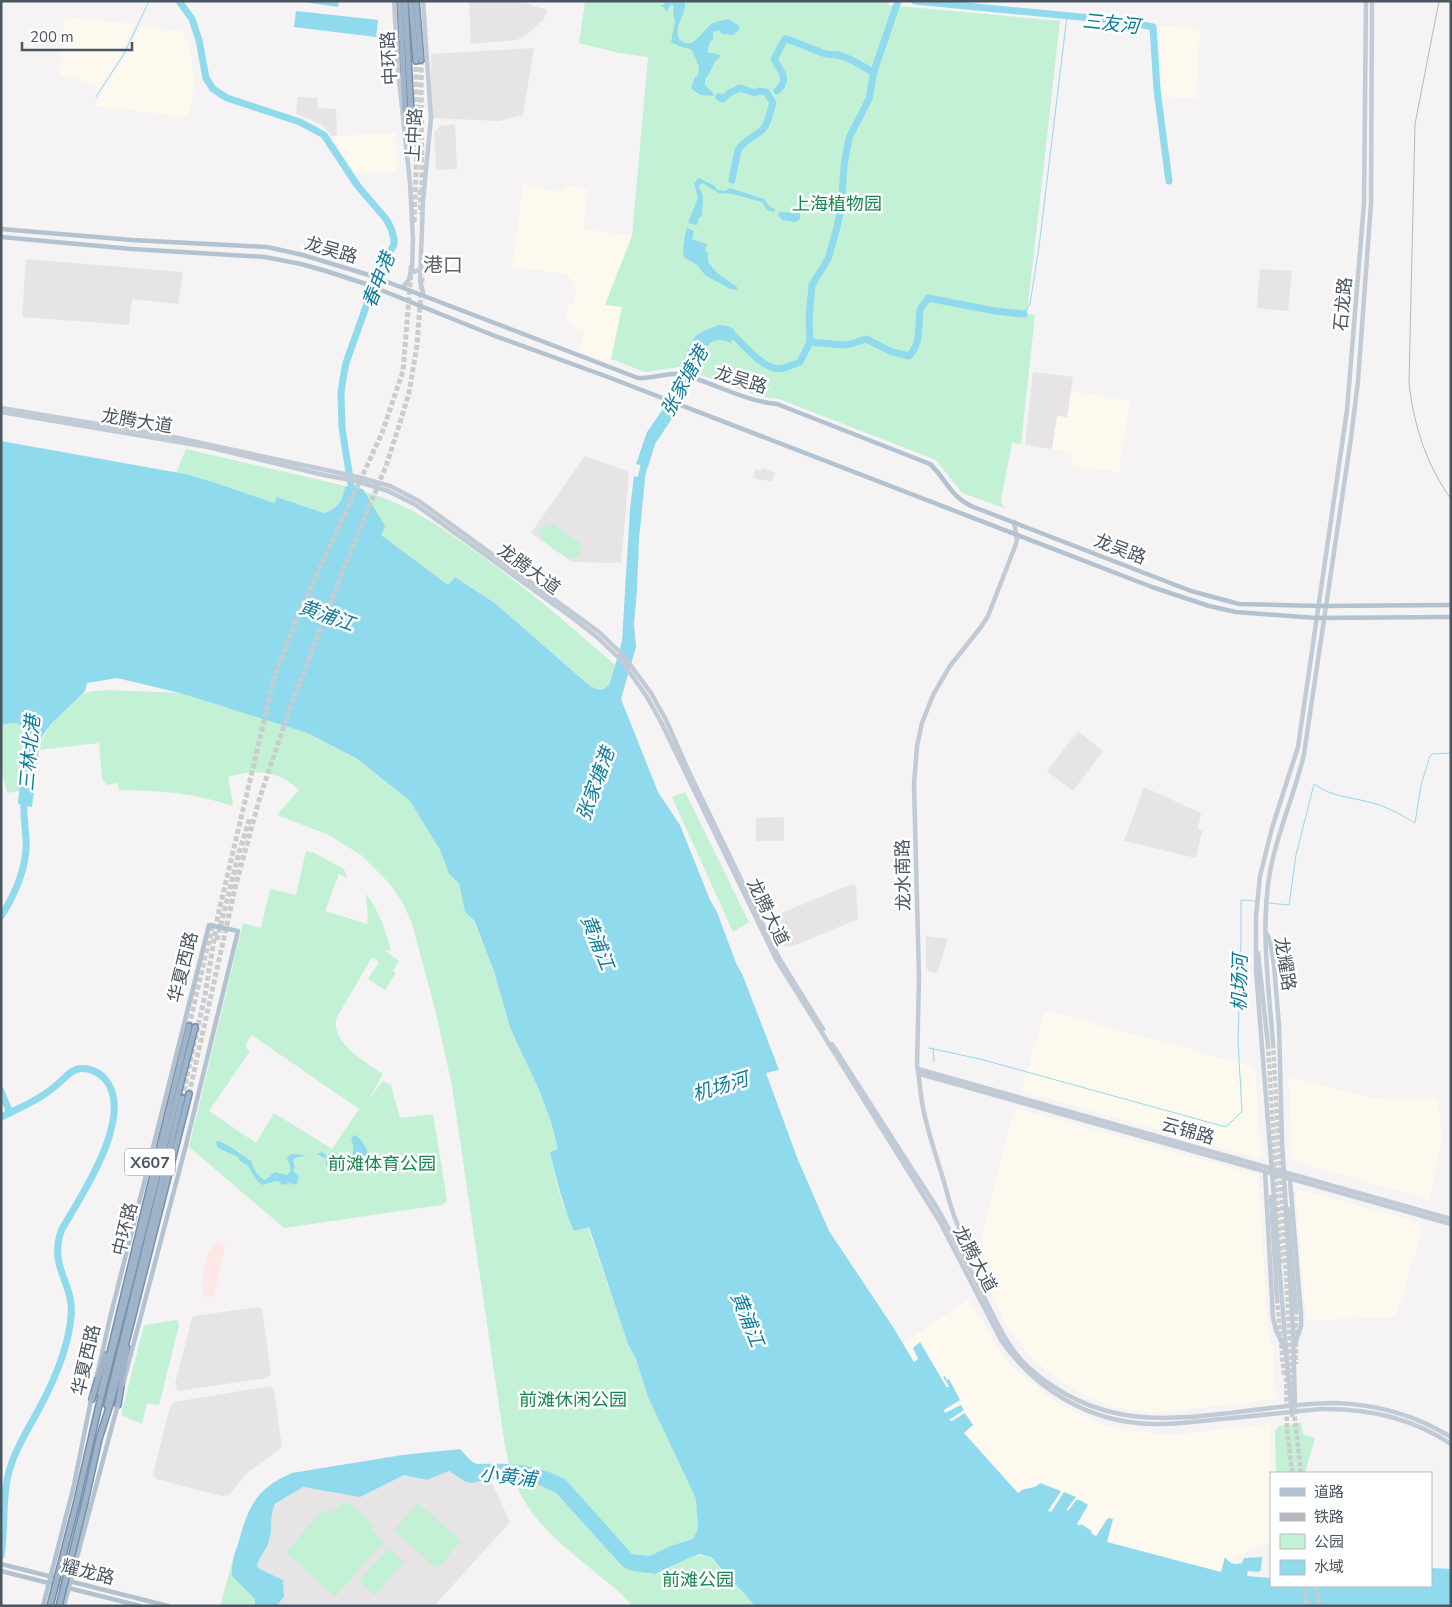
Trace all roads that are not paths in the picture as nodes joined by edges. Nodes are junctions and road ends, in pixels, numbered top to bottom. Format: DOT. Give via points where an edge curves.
graph roads {
  1 [pos="394,1"];
  2 [pos="400,1"];
  3 [pos="405,1"];
  4 [pos="411,1"];
  5 [pos="416,1"];
  6 [pos="423,1"];
  7 [pos="1366,1"];
  8 [pos="1372,1"];
  9 [pos="1,228"];
  10 [pos="1,237"];
  11 [pos="412,263"];
  12 [pos="421,270"];
  13 [pos="402,288"];
  14 [pos="424,296"];
  15 [pos="1,408"];
  16 [pos="1,412"];
  17 [pos="325,472"];
  18 [pos="1014,522"];
  19 [pos="1016,535"];
  20 [pos="1318,606"];
  21 [pos="1326,606"];
  22 [pos="1451,606"];
  23 [pos="1451,616"];
  24 [pos="1316,618"];
  25 [pos="1324,618"];
  26 [pos="1256,922"];
  27 [pos="1266,932"];
  28 [pos="919,1072"];
  29 [pos="189,1094"];
  30 [pos="182,1098"];
  31 [pos="1265,1171"];
  32 [pos="1271,1171"];
  33 [pos="1284,1174"];
  34 [pos="1290,1178"];
  35 [pos="1272,1180"];
  36 [pos="1266,1183"];
  37 [pos="1288,1192"];
  38 [pos="1270,1205"];
  39 [pos="1451,1219"];
  40 [pos="1451,1224"];
  41 [pos="968,1243"];
  42 [pos="1276,1299"];
  43 [pos="121,1300"];
  44 [pos="133,1310"];
  45 [pos="1296,1310"];
  46 [pos="1286,1351"];
  47 [pos="1293,1363"];
  48 [pos="92,1399"];
  49 [pos="118,1405"];
  50 [pos="98,1410"];
  51 [pos="1293,1410"];
  52 [pos="106,1413"];
  53 [pos="1451,1437"];
  54 [pos="1451,1444"];
  55 [pos="1,1564"];
  56 [pos="1,1571"];
  57 [pos="51,1576"];
  58 [pos="71,1582"];
  59 [pos="49,1583"];
  60 [pos="70,1588"];
  61 [pos="43,1606"];
  62 [pos="50,1606"];
  63 [pos="59,1606"];
  64 [pos="64,1606"];
  65 [pos="140,1606"];
  66 [pos="168,1606"];
  1 -- 11 [label="main road, 上中路" via="410,183"];
  2 -- 3 [label="highway, 中环路" via="408,113"];
  4 -- 5 [label="highway, 中环路" via="418,61"];
  6 -- 12 [label="main road, 上中路" via="430,128"];
  7 -- 20 [label="main road, 石龙路" via="1362,244 1347,410"];
  8 -- 21 [label="main road, 石龙路" via="1371,203 1363,310 1353,419"];
  9 -- 13 [label="main road, 龙吴路" via="267,248 303,255"];
  10 -- 19 [label="main road, 龙吴路" via="265,257 310,266 366,284"];
  11 -- 12 [label="main road" via="414,272"];
  11 -- 13 [label="main road, 上中路" via="409,280"];
  12 -- 14 [label="main road, 上中路"];
  13 -- 14 [label="main road, 龙吴路"];
  14 -- 18 [label="main road, 龙吴路" via="638,378 678,374 762,403 777,404 930,464 962,502"];
  15 -- 17 [label="main road, 龙腾大道" via="173,437"];
  16 -- 17 [label="main road, 龙腾大道" via="208,447"];
  17 -- 51 [label="main road, 龙腾大道, bridge" via="358,476 419,501 623,655 666,720 779,958 944,1220 964,1264 1022,1361 1052,1385 1081,1402 1111,1413 1156,1419"];
  18 -- 19 [label="main road, 龙水南路"];
  18 -- 20 [label="main road, 龙吴路" via="1212,597 1238,604"];
  19 -- 24 [label="main road, 龙吴路" via="1210,606 1236,612"];
  19 -- 28 [label="main road, 龙水南路" via="1016,544 988,616 933,694 917,746 914,790"];
  20 -- 21 [label="main road, 龙吴路"];
  20 -- 24 [label="main road, 龙耀路"];
  21 -- 22 [label="main road, 龙吴路"];
  21 -- 25 [label="main road, 龙耀路"];
  23 -- 25 [label="main road, 龙吴路"];
  24 -- 25 [label="main road, 龙吴路"];
  24 -- 26 [label="main road, 龙耀路" via="1298,747 1265,852"];
  25 -- 27 [label="main road, 龙耀路" via="1300,773 1272,858"];
  26 -- 27 [label="main road" via="1270,1045"];
  26 -- 32 [label="main road, 龙耀路" via="1256,970"];
  27 -- 33 [label="main road, 龙耀路" via="1276,991"];
  28 -- 31 [label="main road, 云锦路"];
  28 -- 32 [label="main road, 云锦路"];
  28 -- 41 [label="main road, 龙水南路" via="924,1115 960,1233"];
  29 -- 44 [label="highway, 中环路"];
  30 -- 52 [label="highway, 中环路"];
  31 -- 32 [label="main road, 云锦路"];
  31 -- 36 [label="main road, 龙耀路"];
  32 -- 33 [label="main road, 云锦路"];
  32 -- 35 [label="main road, 龙耀路"];
  33 -- 34 [label="main road, 云锦路"];
  33 -- 37 [label="main road, 龙耀路"];
  33 -- 39 [label="main road, 云锦路"];
  34 -- 37 [label="main road"];
  34 -- 40 [label="main road, 云锦路"];
  35 -- 38 [label="main road"];
  35 -- 46 [label="main road, 龙耀路"];
  36 -- 38 [label="main road"];
  36 -- 46 [label="main road, 龙耀路" via="1273,1318"];
  37 -- 45 [label="main road"];
  37 -- 47 [label="main road, 龙耀路"];
  37 -- 47 [label="main road, 龙耀路" via="1302,1314"];
  38 -- 42 [label="main road"];
  43 -- 48 [label="highway"];
  43 -- 50 [label="highway, 中环路"];
  43 -- 50 [label="highway, 中环路" via="192,1026"];
  44 -- 49 [label="highway"];
  44 -- 52 [label="highway, 中环路"];
  46 -- 51 [label="main road, 龙耀路"];
  47 -- 51 [label="main road, 龙耀路"];
  48 -- 49 [label="main road, 华夏西路 / X607" via="208,925 238,931"];
  48 -- 57 [label="main road, 华夏西路 / X607"];
  49 -- 58 [label="main road, 华夏西路 / X607"];
  50 -- 62 [label="highway, 中环路, bridge"];
  51 -- 53 [label="main road, 龙腾大道" via="1332,1403 1372,1407 1410,1416"];
  51 -- 54 [label="main road, 龙腾大道" via="1342,1409 1380,1414 1417,1426"];
  52 -- 63 [label="highway, 中环路, bridge"];
  55 -- 57 [label="main road, 耀龙路"];
  56 -- 59 [label="main road, 耀龙路"];
  57 -- 58 [label="main road, 耀龙路"];
  57 -- 59 [label="main road, 华夏西路 / X607"];
  58 -- 60 [label="main road, 华夏西路 / X607"];
  58 -- 66 [label="main road, 耀龙路"];
  59 -- 60 [label="main road, 耀龙路"];
  59 -- 61 [label="main road, 华夏西路 / X607"];
  60 -- 64 [label="main road, 华夏西路 / X607"];
  60 -- 65 [label="main road, 耀龙路"];
}
